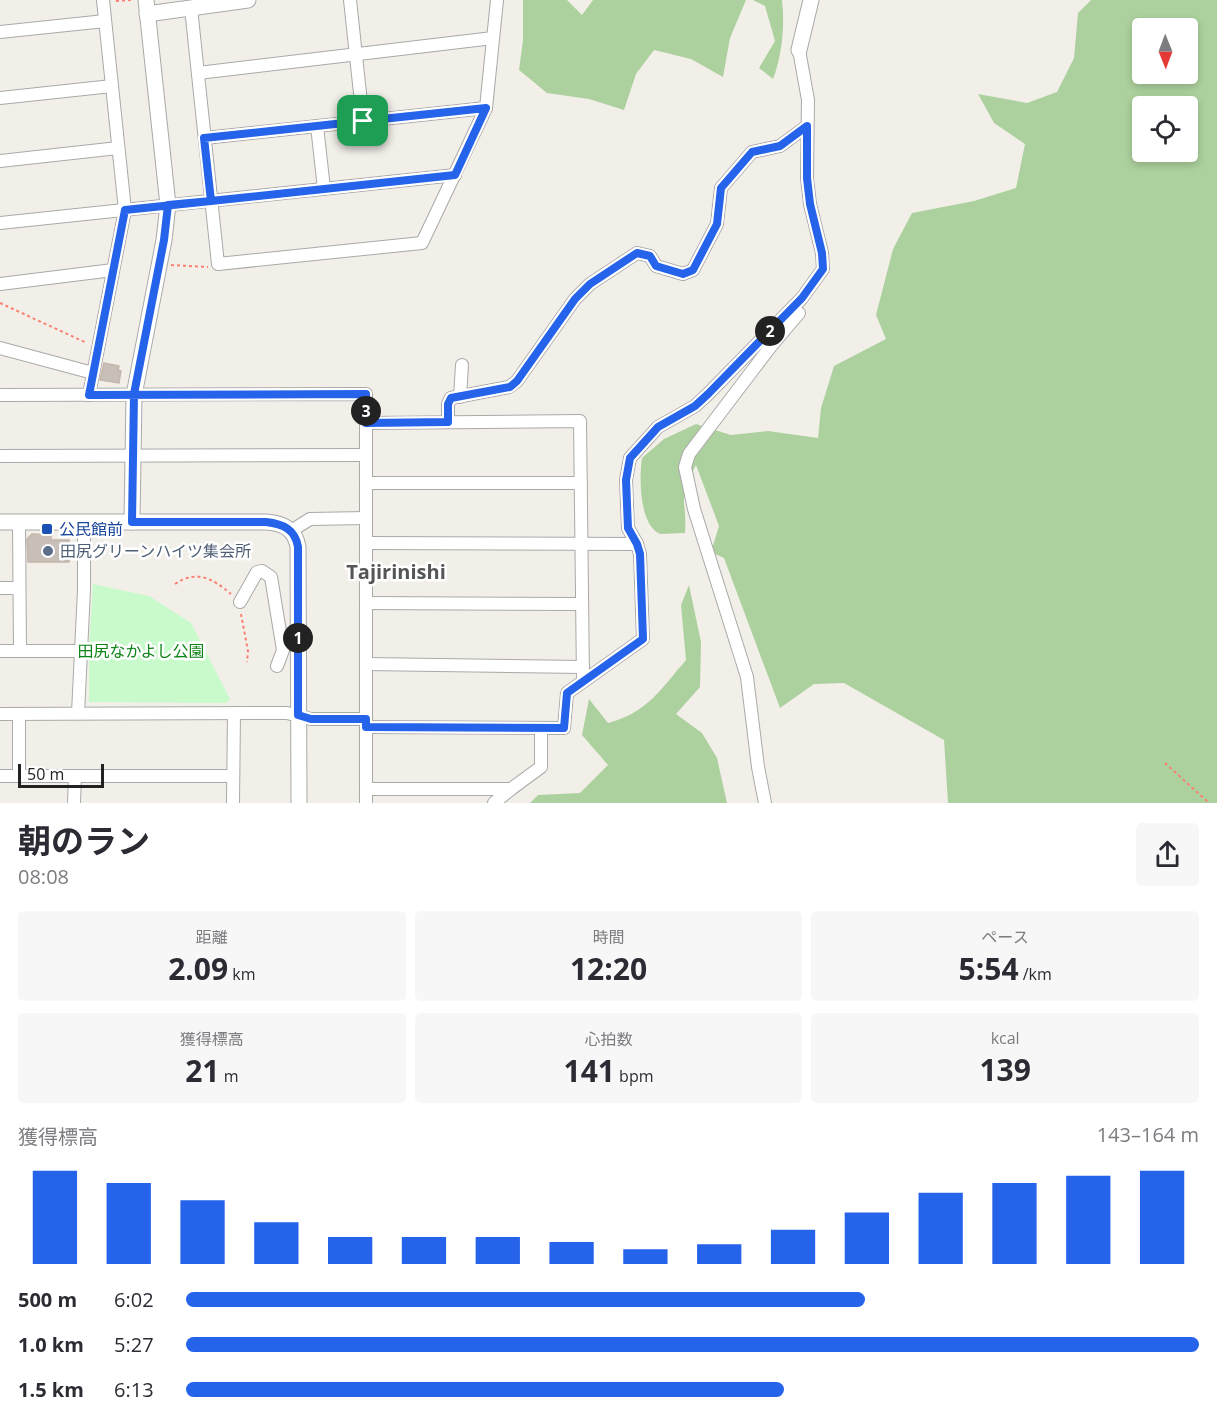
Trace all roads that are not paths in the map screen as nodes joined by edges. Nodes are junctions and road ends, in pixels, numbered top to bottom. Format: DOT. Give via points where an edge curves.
graph roads {
  1 [pos="248,0"];
  2 [pos="350,0"];
  3 [pos="497,0"];
  4 [pos="811,0"];
  5 [pos="103,1"];
  6 [pos="147,7"];
  7 [pos="191,8"];
  8 [pos="105,21"];
  9 [pos="0,32"];
  10 [pos="493,38"];
  11 [pos="799,50"];
  12 [pos="356,55"];
  13 [pos="198,73"];
  14 [pos="112,86"];
  15 [pos="0,98"];
  16 [pos="486,108"];
  17 [pos="363,121"];
  18 [pos="317,126"];
  19 [pos="807,126"];
  20 [pos="204,138"];
  21 [pos="118,148"];
  22 [pos="0,161"];
  23 [pos="455,175"];
  24 [pos="324,189"];
  25 [pos="211,201"];
  26 [pos="168,205"];
  27 [pos="125,210"];
  28 [pos="0,223"];
  29 [pos="113,270"];
  30 [pos="820,275"];
  31 [pos="0,284"];
  32 [pos="0,348"];
  33 [pos="462,365"];
  34 [pos="93,373"];
  35 [pos="134,394"];
  36 [pos="0,395"];
  37 [pos="89,395"];
  38 [pos="460,397"];
  39 [pos="448,422"];
  40 [pos="366,423"];
  41 [pos="366,455"];
  42 [pos="0,456"];
  43 [pos="133,456"];
  44 [pos="366,483"];
  45 [pos="581,483"];
  46 [pos="366,518"];
  47 [pos="0,522"];
  48 [pos="19,522"];
  49 [pos="84,522"];
  50 [pos="132,522"];
  51 [pos="291,531"];
  52 [pos="366,543"];
  53 [pos="581,544"];
  54 [pos="637,544"];
  55 [pos="0,588"];
  56 [pos="19,588"];
  57 [pos="240,602"];
  58 [pos="366,603"];
  59 [pos="582,604"];
  60 [pos="0,651"];
  61 [pos="20,651"];
  62 [pos="80,651"];
  63 [pos="366,664"];
  64 [pos="277,666"];
  65 [pos="583,666"];
  66 [pos="583,680"];
  67 [pos="78,713"];
  68 [pos="234,713"];
  69 [pos="0,714"];
  70 [pos="19,714"];
  71 [pos="298,715"];
  72 [pos="366,723"];
  73 [pos="541,728"];
  74 [pos="0,776"];
  75 [pos="19,776"];
  76 [pos="75,776"];
  77 [pos="233,776"];
  78 [pos="366,789"];
  79 [pos="511,789"];
  80 [pos="74,803"];
  81 [pos="233,803"];
  82 [pos="298,803"];
  83 [pos="366,803"];
  84 [pos="494,803"];
  85 [pos="765,803"];
  1 -- 7 [label="street"];
  2 -- 12 [label="street"];
  3 -- 10 [label="street"];
  4 -- 11 [label="street"];
  5 -- 8 [label="street"];
  6 -- 7 [label="street"];
  6 -- 26 [label="street"];
  7 -- 13 [label="street"];
  8 -- 9 [label="street"];
  8 -- 14 [label="street"];
  10 -- 12 [label="street"];
  10 -- 16 [label="street"];
  11 -- 19 [label="street" via="808,100"];
  12 -- 13 [label="street"];
  12 -- 17 [label="street"];
  13 -- 20 [label="street"];
  14 -- 15 [label="street"];
  14 -- 21 [label="street"];
  16 -- 17 [label="street"];
  16 -- 23 [label="street"];
  17 -- 18 [label="street"];
  18 -- 20 [label="street"];
  18 -- 24 [label="street"];
  19 -- 30 [label="street" via="807,178 823,260"];
  19 -- 38 [label="street" via="780,146 752,152 721,188 717,224 693,270 683,274 665,269 656,266 650,256 637,253 590,284 575,299 510,387"];
  20 -- 25 [label="street"];
  21 -- 22 [label="street"];
  21 -- 27 [label="street"];
  23 -- 24 [label="street"];
  23 -- 25 [label="street" via="422,243 218,264"];
  24 -- 25 [label="street"];
  25 -- 26 [label="street"];
  26 -- 27 [label="street"];
  26 -- 35 [label="street"];
  27 -- 28 [label="street"];
  27 -- 29 [label="street"];
  29 -- 31 [label="street"];
  29 -- 34 [label="street"];
  30 -- 54 [label="street" via="788,314 708,394 658,427 630,458 626,480 628,528"];
  30 -- 85 [label="street" via="816,294 689,454 685,467 694,509 747,677"];
  32 -- 34 [label="street"];
  33 -- 38 [label="street"];
  34 -- 37 [label="street"];
  35 -- 37 [label="street"];
  35 -- 40 [label="street" via="366,394"];
  35 -- 43 [label="street"];
  36 -- 37 [label="street"];
  38 -- 39 [label="street" via="451,398 448,404"];
  39 -- 40 [label="street"];
  39 -- 45 [label="street" via="580,421"];
  40 -- 41 [label="street"];
  41 -- 43 [label="street"];
  41 -- 44 [label="street"];
  42 -- 43 [label="street"];
  43 -- 50 [label="street"];
  44 -- 45 [label="street"];
  44 -- 46 [label="street"];
  45 -- 53 [label="street"];
  46 -- 51 [label="street" via="310,519"];
  46 -- 52 [label="street"];
  47 -- 48 [label="street"];
  48 -- 49 [label="street"];
  48 -- 56 [label="street"];
  49 -- 50 [label="street"];
  49 -- 62 [label="street"];
  50 -- 51 [label="street" via="266,522"];
  51 -- 71 [label="street" via="298,547"];
  52 -- 53 [label="street"];
  52 -- 58 [label="street"];
  53 -- 54 [label="street"];
  53 -- 59 [label="street"];
  54 -- 66 [label="street" via="643,639"];
  55 -- 56 [label="street"];
  56 -- 61 [label="street"];
  57 -- 64 [label="street" via="257,572 271,577 286,650"];
  58 -- 59 [label="street"];
  58 -- 63 [label="street"];
  59 -- 65 [label="street"];
  60 -- 61 [label="street"];
  61 -- 62 [label="street"];
  62 -- 67 [label="street"];
  63 -- 65 [label="street"];
  63 -- 72 [label="street"];
  65 -- 66 [label="street"];
  66 -- 73 [label="street" via="567,693 564,728"];
  67 -- 68 [label="street"];
  67 -- 70 [label="street"];
  68 -- 71 [label="street"];
  68 -- 77 [label="street"];
  69 -- 70 [label="street"];
  70 -- 75 [label="street"];
  71 -- 72 [label="street"];
  71 -- 82 [label="street"];
  72 -- 73 [label="street"];
  72 -- 78 [label="street"];
  73 -- 79 [label="street" via="541,767"];
  74 -- 75 [label="street"];
  75 -- 76 [label="street"];
  76 -- 77 [label="street"];
  76 -- 80 [label="street"];
  77 -- 81 [label="street"];
  78 -- 79 [label="street"];
  78 -- 83 [label="street"];
  79 -- 84 [label="street"];
}
